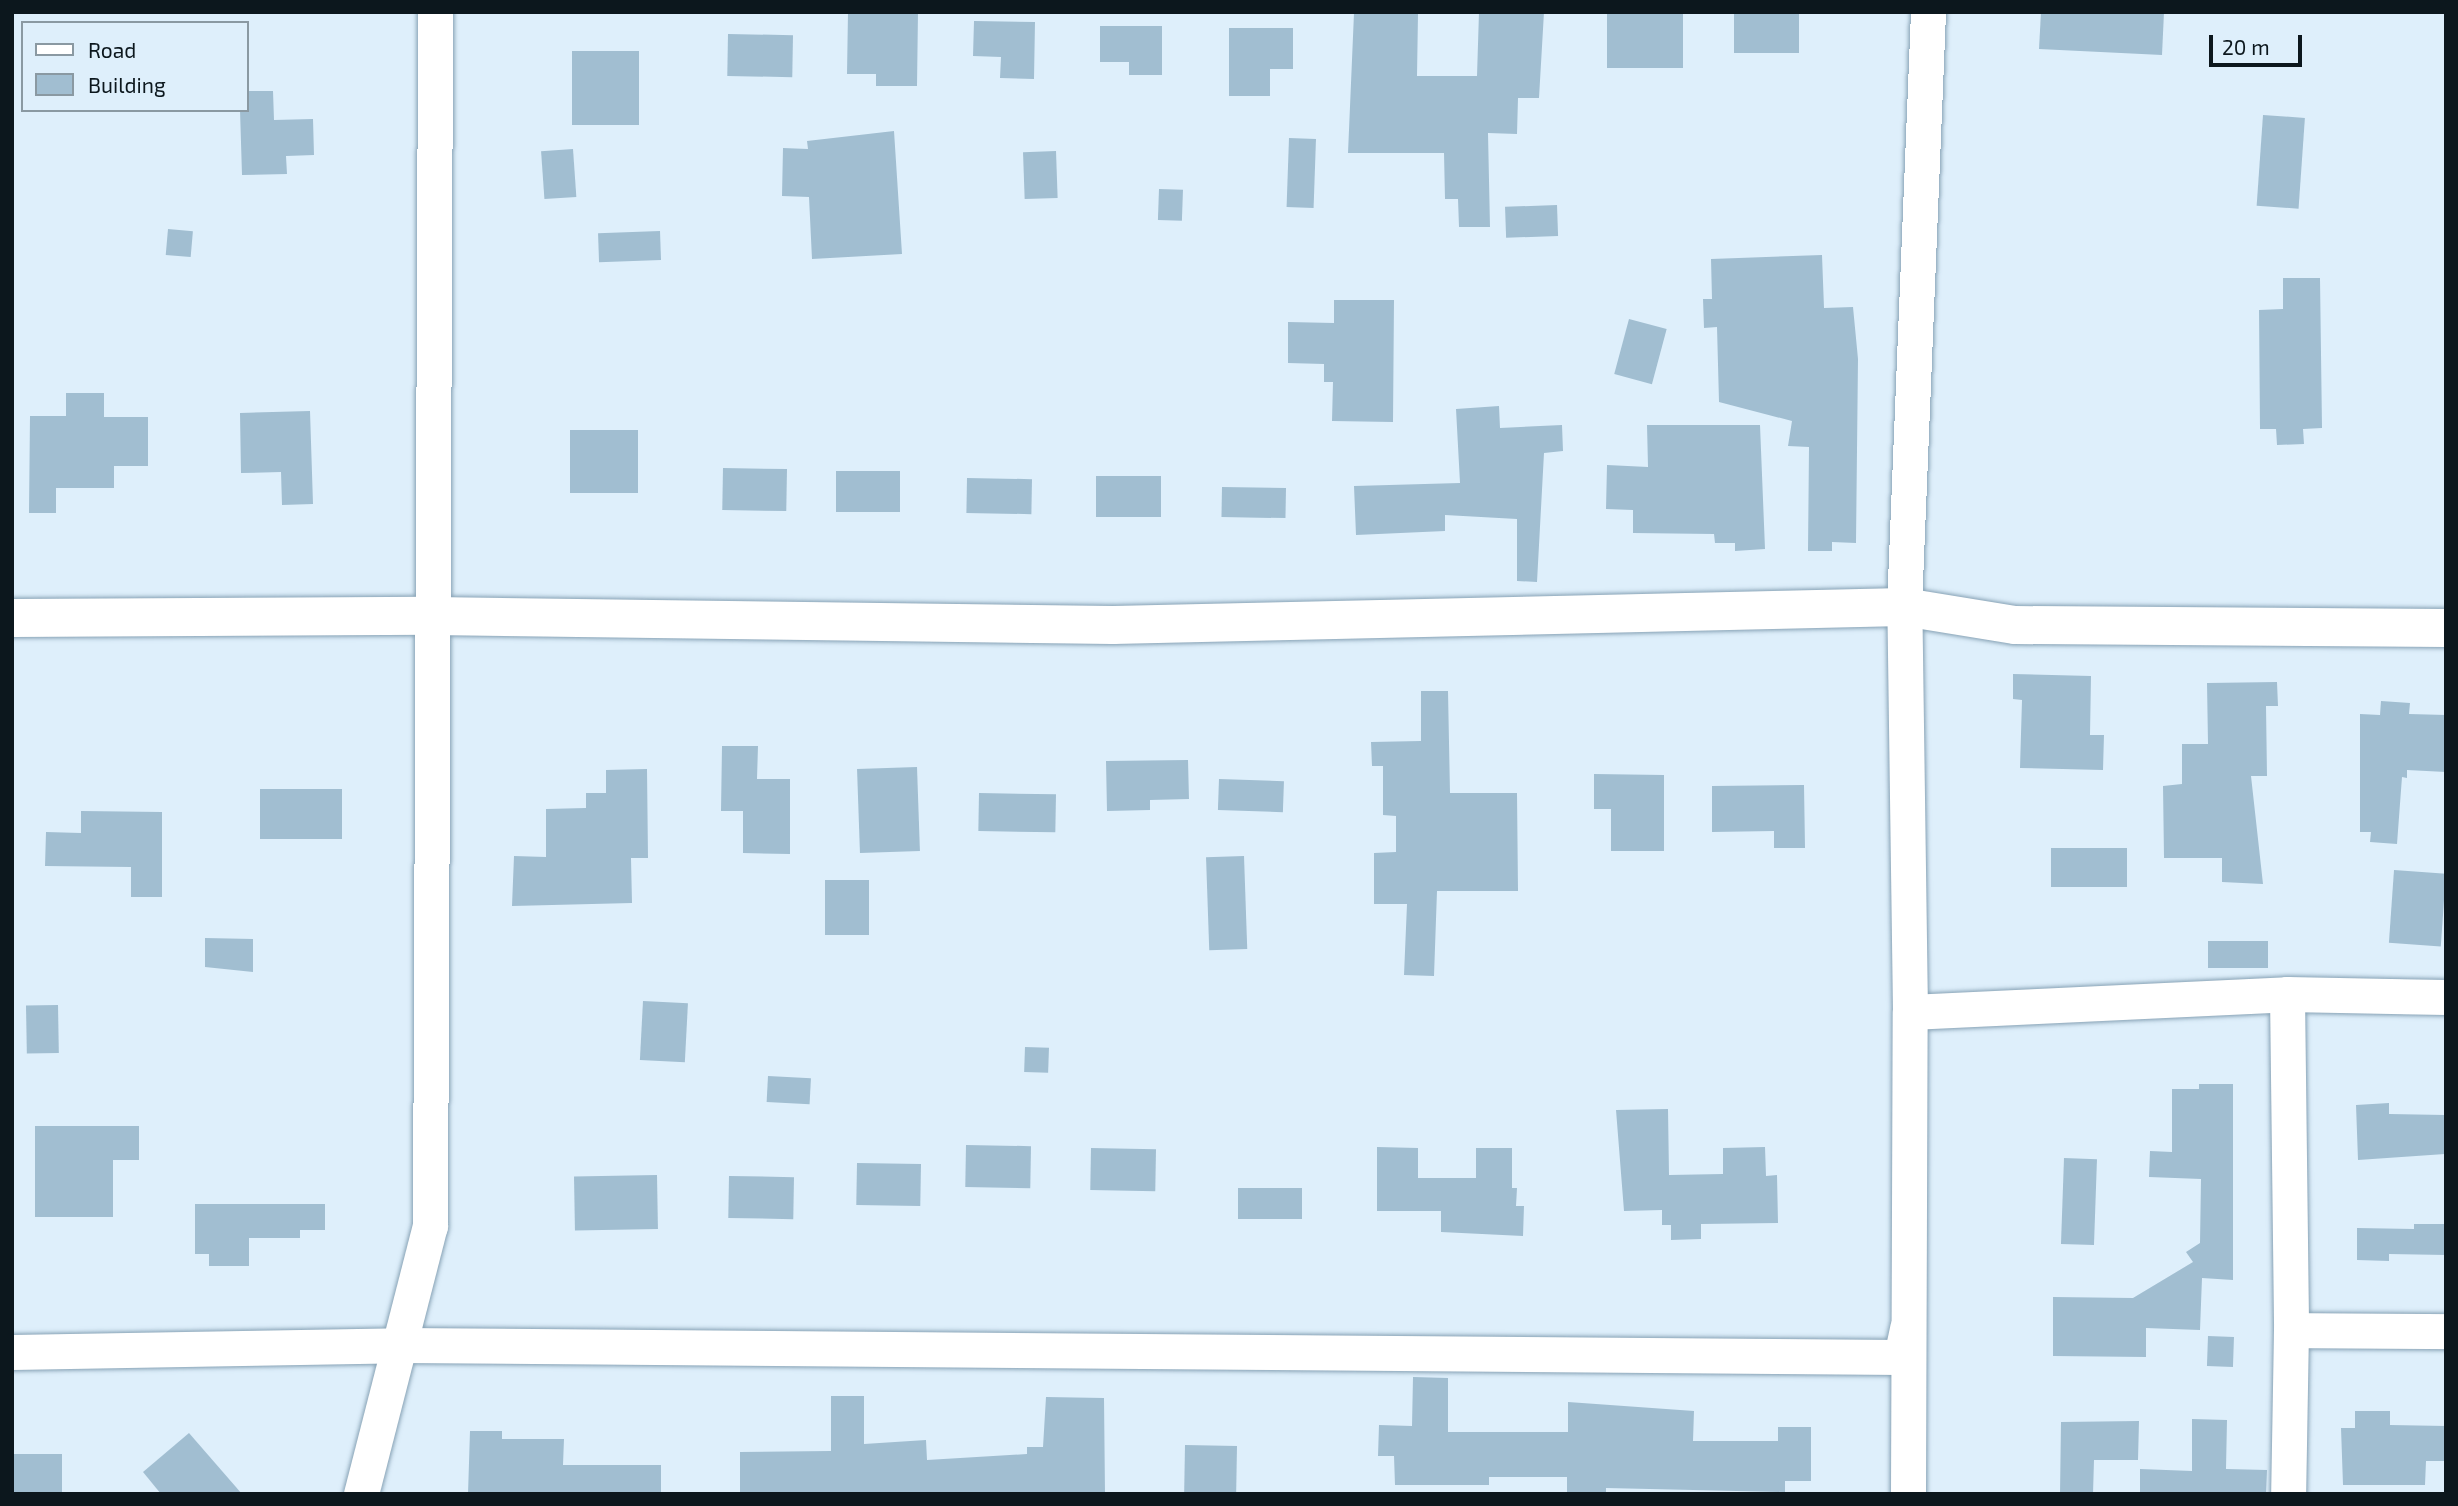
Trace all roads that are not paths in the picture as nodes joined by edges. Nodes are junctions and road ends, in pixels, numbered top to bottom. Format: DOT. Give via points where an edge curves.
graph roads {
  1 [pos="435,12"];
  2 [pos="1928,12"];
  3 [pos="1904,607"];
  4 [pos="432,616"];
  5 [pos="12,618"];
  6 [pos="2446,628"];
  7 [pos="2287,994"];
  8 [pos="2446,997"];
  9 [pos="1910,1012"];
  10 [pos="1907,1328"];
  11 [pos="2291,1330"];
  12 [pos="2446,1331"];
  13 [pos="401,1345"];
  14 [pos="12,1352"];
  15 [pos="361,1494"];
  16 [pos="1908,1494"];
  17 [pos="2288,1494"];
  1 -- 4 [label="street"];
  2 -- 3 [label="street"];
  3 -- 4 [label="street" via="1113,625"];
  3 -- 6 [label="street" via="2015,625"];
  3 -- 9 [label="street"];
  4 -- 5 [label="street"];
  4 -- 13 [label="street" via="430,1226"];
  7 -- 8 [label="street"];
  7 -- 9 [label="street"];
  7 -- 11 [label="street"];
  9 -- 10 [label="street"];
  10 -- 13 [label="street" via="1901,1357"];
  10 -- 16 [label="street"];
  11 -- 12 [label="street"];
  11 -- 17 [label="street"];
  13 -- 14 [label="street"];
  13 -- 15 [label="street"];
}
